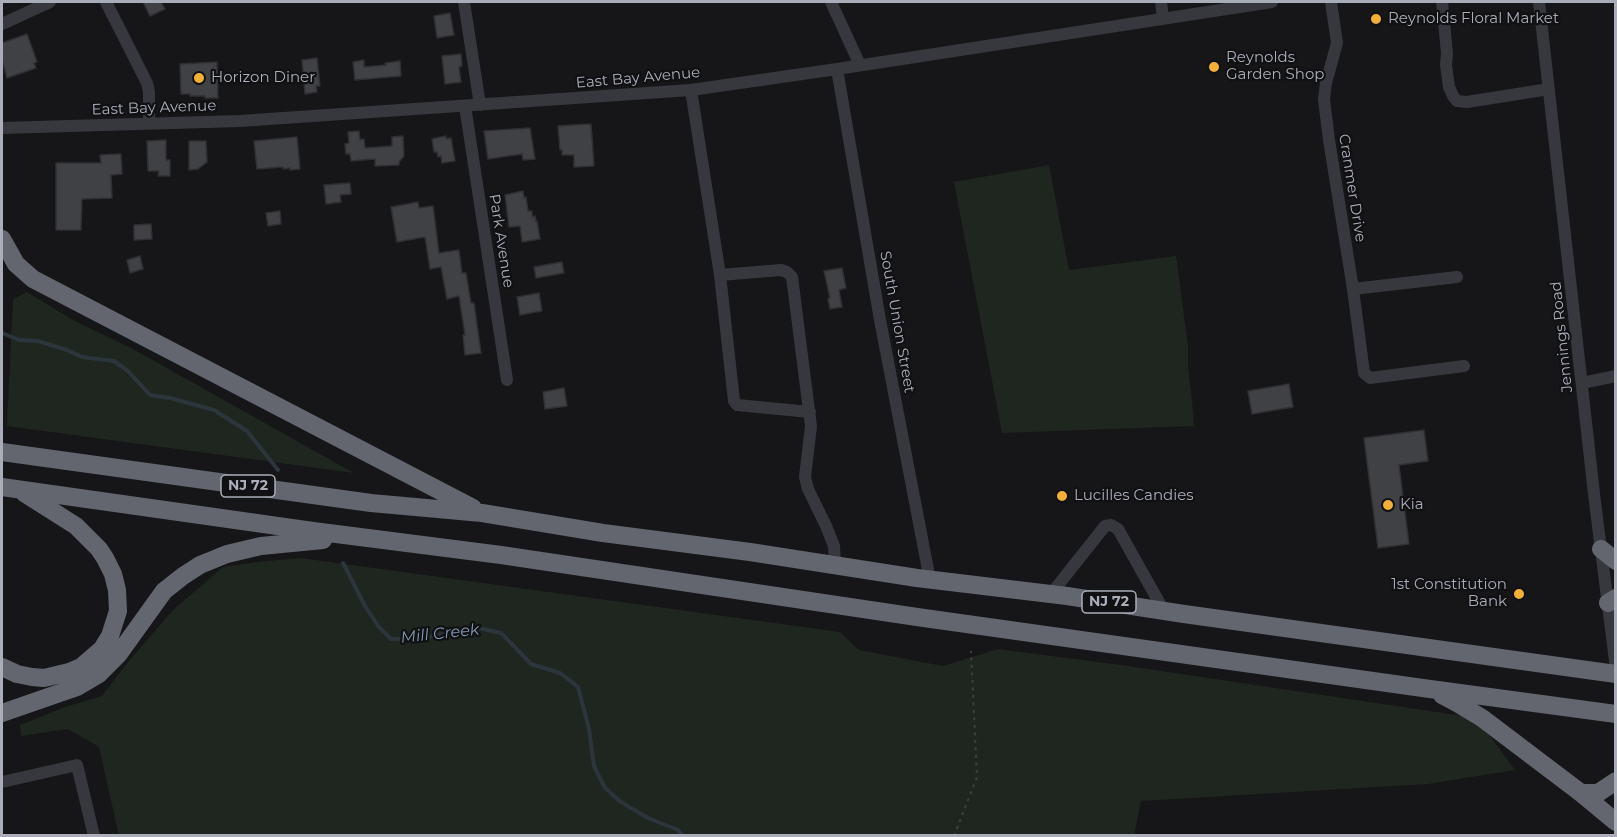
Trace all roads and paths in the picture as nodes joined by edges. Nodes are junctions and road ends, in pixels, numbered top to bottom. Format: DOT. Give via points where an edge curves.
graph roads {
  1 [pos="50,2"];
  2 [pos="106,2"];
  3 [pos="464,2"];
  4 [pos="831,2"];
  5 [pos="1161,2"];
  6 [pos="1272,2"];
  7 [pos="1331,2"];
  8 [pos="1442,2"];
  9 [pos="1539,2"];
  10 [pos="1163,18"];
  11 [pos="2,24"];
  12 [pos="860,65"];
  13 [pos="837,69"];
  14 [pos="1549,89"];
  15 [pos="690,90"];
  16 [pos="480,105"];
  17 [pos="465,106"];
  18 [pos="149,123"];
  19 [pos="2,128"];
  20 [pos="2,239"];
  21 [pos="720,275"];
  22 [pos="1457,277"];
  23 [pos="1353,289"];
  24 [pos="1464,366"];
  25 [pos="1616,376"];
  26 [pos="507,380"];
  27 [pos="1582,383"];
  28 [pos="810,412"];
  29 [pos="8,453"];
  30 [pos="8,488"];
  31 [pos="482,513"];
  32 [pos="357,536"];
  33 [pos="1608,555"];
  34 [pos="835,565"];
  35 [pos="930,580"];
  36 [pos="1051,594"];
  37 [pos="1612,601"];
  38 [pos="1164,611"];
  39 [pos="971,651"];
  40 [pos="2,667"];
  41 [pos="1616,669"];
  42 [pos="1616,674"];
  43 [pos="1430,689"];
  44 [pos="2,713"];
  45 [pos="1616,714"];
  46 [pos="1616,781"];
  47 [pos="2,782"];
  48 [pos="1581,793"];
  49 [pos="1616,822"];
  50 [pos="93,834"];
  51 [pos="954,836"];
  1 -- 11 [label="street"];
  2 -- 18 [label="street" via="147,83"];
  3 -- 16 [label="street"];
  4 -- 12 [label="street"];
  5 -- 10 [label="street"];
  6 -- 10 [label="street, East Bay Avenue"];
  7 -- 23 [label="street, Cranmer Drive" via="1337,43 1324,99"];
  8 -- 14 [label="street" via="1446,65 1457,101"];
  9 -- 14 [label="street, Jennings Road"];
  10 -- 12 [label="street, East Bay Avenue"];
  12 -- 13 [label="street, East Bay Avenue"];
  13 -- 15 [label="street, East Bay Avenue"];
  13 -- 35 [label="street, South Union Street"];
  14 -- 27 [label="street, Jennings Road"];
  15 -- 16 [label="street, East Bay Avenue"];
  15 -- 21 [label="street"];
  16 -- 17 [label="street, East Bay Avenue"];
  17 -- 18 [label="street, East Bay Avenue"];
  17 -- 26 [label="street, Park Avenue"];
  18 -- 19 [label="street, East Bay Avenue"];
  20 -- 31 [label="highway" via="16,264 33,279"];
  21 -- 28 [label="street" via="734,401 737,405"];
  21 -- 28 [label="street" via="781,270 792,277"];
  22 -- 23 [label="street"];
  23 -- 24 [label="street, Cranmer Drive" via="1364,373 1370,378"];
  25 -- 27 [label="street"];
  27 -- 33 [label="street, Jennings Road"];
  28 -- 34 [label="street" via="805,477 834,546"];
  29 -- 31 [label="highway, NJ 72" via="371,503"];
  30 -- 32 [label="highway, NJ 72"];
  30 -- 40 [label="highway" via="76,526 99,549 113,574 118,611 102,649 75,670 44,678"];
  31 -- 34 [label="highway, NJ 72" via="603,534"];
  32 -- 43 [label="highway, NJ 72"];
  32 -- 44 [label="highway" via="261,546 200,565 164,591 118,655 99,674 77,687"];
  33 -- 37 [label="street, Jennings Road"];
  34 -- 35 [label="highway, NJ 72"];
  35 -- 36 [label="highway, NJ 72"];
  36 -- 38 [label="highway, NJ 72"];
  36 -- 38 [label="street" via="1105,526 1111,525 1118,529"];
  37 -- 41 [label="street, Jennings Road"];
  38 -- 42 [label="highway, NJ 72"];
  39 -- 51 [label="path" via="977,777"];
  43 -- 45 [label="highway, NJ 72"];
  43 -- 48 [label="highway" via="1482,718"];
  46 -- 48 [label="highway" via="1598,793"];
  47 -- 50 [label="street" via="77,765"];
  48 -- 49 [label="highway"];
}
